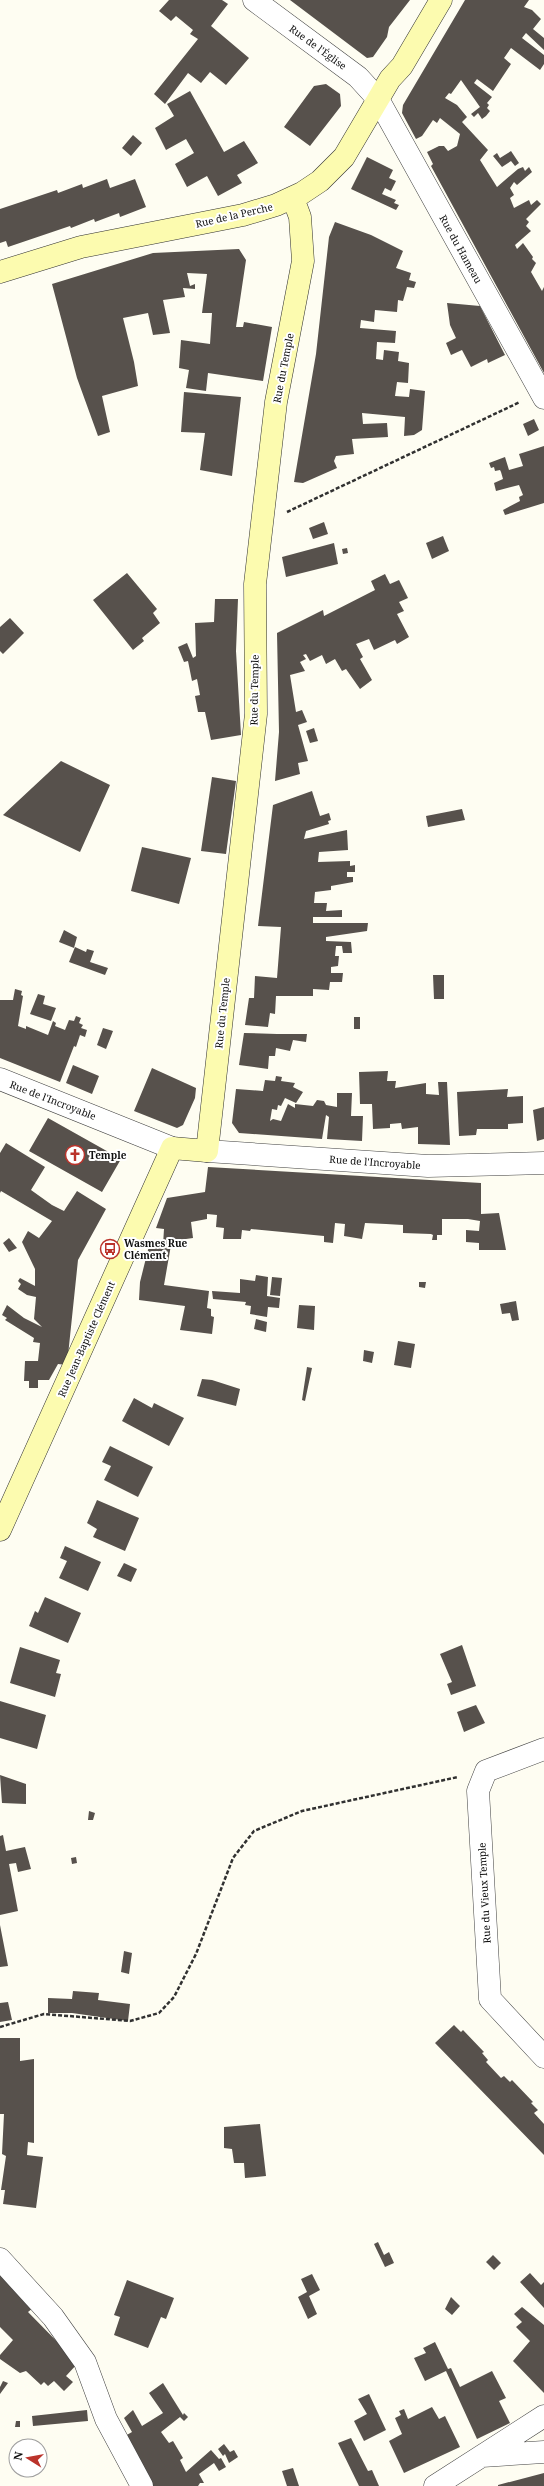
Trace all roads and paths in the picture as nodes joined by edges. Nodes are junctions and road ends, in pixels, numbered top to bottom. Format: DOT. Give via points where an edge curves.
graph roads {
  1 [pos="254,0"];
  2 [pos="441,0"];
  3 [pos="378,99"];
  4 [pos="293,198"];
  5 [pos="0,272"];
  6 [pos="535,400"];
  7 [pos="262,524"];
  8 [pos="0,1079"];
  9 [pos="172,1148"];
  10 [pos="207,1150"];
  11 [pos="544,1163"];
  12 [pos="0,1530"];
  13 [pos="544,1749"];
  14 [pos="486,1770"];
  15 [pos="0,2027"];
  16 [pos="544,2057"];
  17 [pos="0,2259"];
  18 [pos="544,2416"];
  19 [pos="544,2452"];
  20 [pos="481,2456"];
  21 [pos="142,2486"];
  22 [pos="435,2486"];
  1 -- 3 [label="street, Rue de l'Église" via="358,77"];
  2 -- 3 [label="street, Rue de la Perche" via="402,66 390,78"];
  3 -- 4 [label="street, Rue de la Perche" via="338,163 320,181"];
  3 -- 6 [label="street, Rue du Hameau"];
  4 -- 5 [label="street, Rue de la Perche" via="243,215 81,247"];
  4 -- 7 [label="street, Rue du Temple" via="300,217 302,261 298,296 276,402"];
  6 -- 7 [label="path" via="520,402"];
  7 -- 10 [label="street, Rue du Temple" via="255,584 256,714"];
  8 -- 9 [label="street, Rue de l'Incroyable"];
  9 -- 10 [label="street"];
  9 -- 12 [label="street, Rue Jean-Baptiste Clément"];
  10 -- 11 [label="street, Rue de l'Incroyable" via="428,1166"];
  13 -- 14 [label="street"];
  14 -- 15 [label="path" via="302,1811 254,1831 233,1858 196,1954 174,1997 159,2014 130,2021 44,2014"];
  14 -- 16 [label="street, Rue du Vieux Temple" via="478,1791 490,1999"];
  17 -- 21 [label="street" via="53,2317 85,2362 106,2419"];
  18 -- 20 [label="street"];
  19 -- 20 [label="street"];
  20 -- 22 [label="street"];
}
